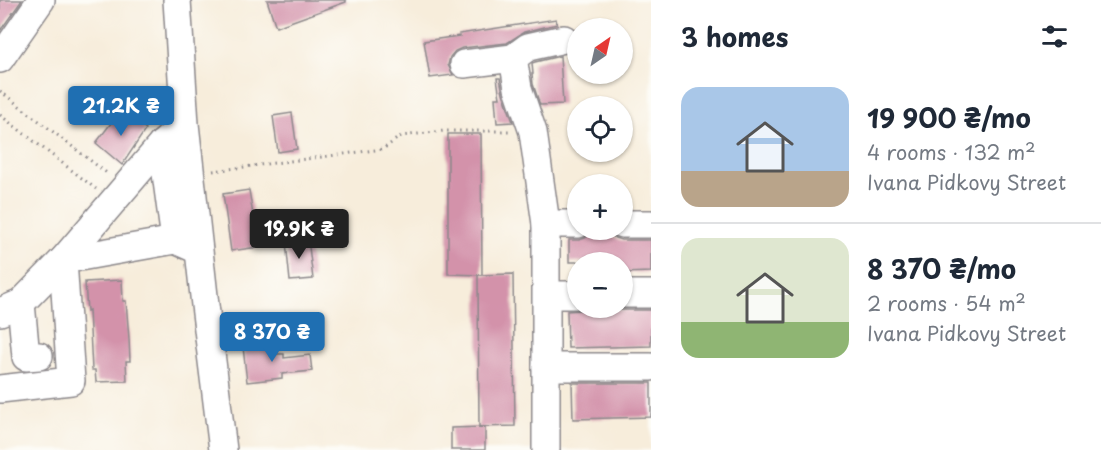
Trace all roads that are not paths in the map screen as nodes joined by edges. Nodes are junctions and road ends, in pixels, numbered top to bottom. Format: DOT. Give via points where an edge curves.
graph roads {
  1 [pos="41,0"];
  2 [pos="177,0"];
  3 [pos="564,39"];
  4 [pos="513,57"];
  5 [pos="0,59"];
  6 [pos="464,64"];
  7 [pos="185,124"];
  8 [pos="162,144"];
  9 [pos="546,224"];
  10 [pos="567,224"];
  11 [pos="633,224"];
  12 [pos="651,224"];
  13 [pos="187,245"];
  14 [pos="63,260"];
  15 [pos="633,294"];
  16 [pos="651,294"];
  17 [pos="547,295"];
  18 [pos="567,295"];
  19 [pos="10,308"];
  20 [pos="23,358"];
  21 [pos="546,367"];
  22 [pos="651,367"];
  23 [pos="0,389"];
  24 [pos="223,450"];
  25 [pos="546,450"];
  1 -- 5 [label="street"];
  2 -- 7 [label="street"];
  3 -- 4 [label="street" via="528,47"];
  4 -- 6 [label="street"];
  4 -- 9 [label="street" via="518,88 533,132"];
  7 -- 8 [label="street"];
  7 -- 13 [label="street" via="191,174"];
  8 -- 13 [label="street"];
  8 -- 14 [label="street"];
  9 -- 10 [label="street"];
  9 -- 17 [label="street"];
  11 -- 12 [label="street"];
  13 -- 14 [label="street"];
  13 -- 24 [label="street"];
  14 -- 19 [label="street"];
  14 -- 23 [label="street" via="71,381"];
  15 -- 16 [label="street"];
  17 -- 18 [label="street"];
  17 -- 21 [label="street"];
  19 -- 20 [label="street"];
  21 -- 22 [label="street"];
  21 -- 25 [label="street"];
}
